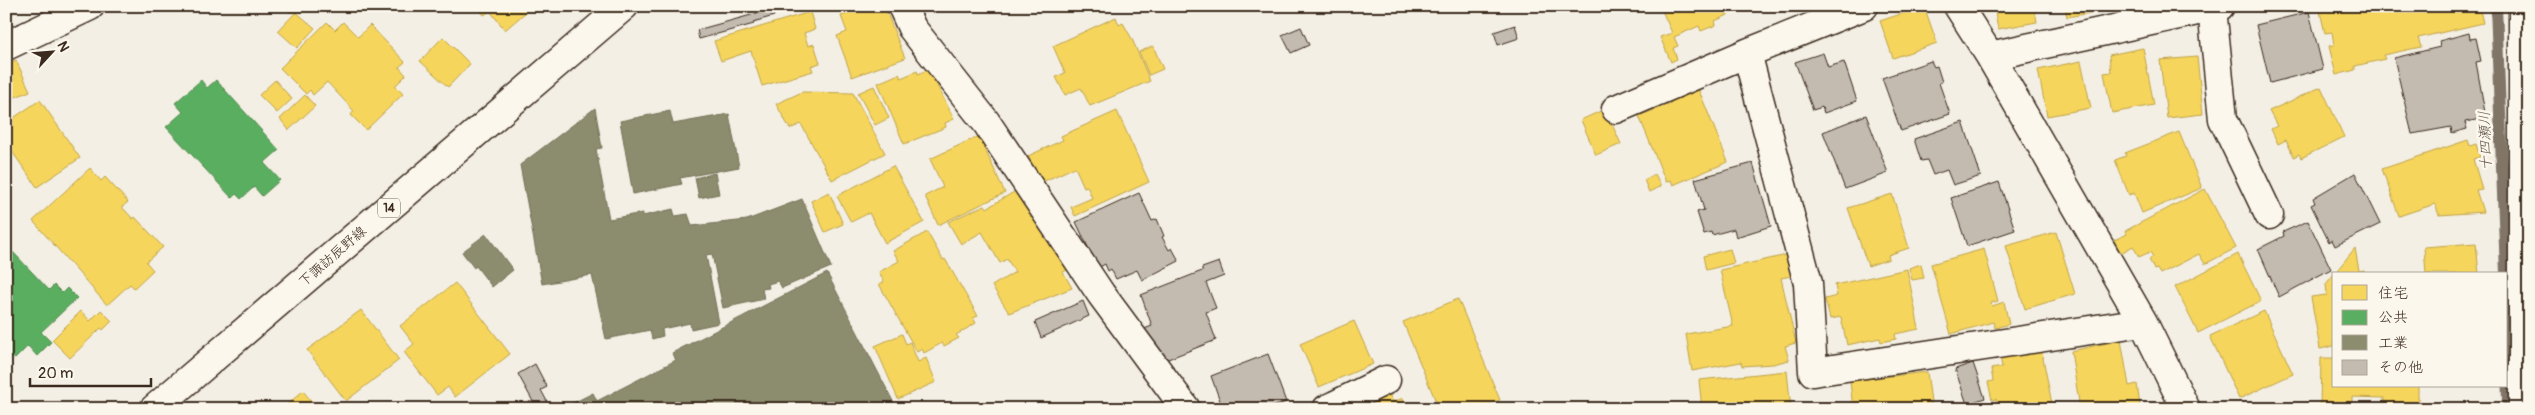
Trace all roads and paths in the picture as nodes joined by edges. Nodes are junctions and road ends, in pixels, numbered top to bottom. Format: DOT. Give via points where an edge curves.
graph roads {
  1 [pos="90,6"];
  2 [pos="624,6"];
  3 [pos="902,6"];
  4 [pos="1864,6"];
  5 [pos="1958,6"];
  6 [pos="2523,6"];
  7 [pos="2216,7"];
  8 [pos="6,46"];
  9 [pos="1746,53"];
  10 [pos="1990,56"];
  11 [pos="1616,109"];
  12 [pos="2269,215"];
  13 [pos="2143,322"];
  14 [pos="1386,380"];
  15 [pos="154,409"];
  16 [pos="1186,409"];
  17 [pos="1326,409"];
  18 [pos="2186,409"];
  19 [pos="2523,409"];
  1 -- 8 [label="street"];
  2 -- 15 [label="street, 下諏訪辰野線 / 14"];
  3 -- 16 [label="street" via="912,28 986,122 1101,294"];
  4 -- 9 [label="street"];
  5 -- 10 [label="street"];
  6 -- 19 [label="street"];
  7 -- 10 [label="street"];
  7 -- 12 [label="street" via="2224,119"];
  9 -- 11 [label="street"];
  9 -- 13 [label="street" via="1808,283 1813,372"];
  10 -- 13 [label="street"];
  13 -- 18 [label="street"];
  14 -- 17 [label="street"];
}
